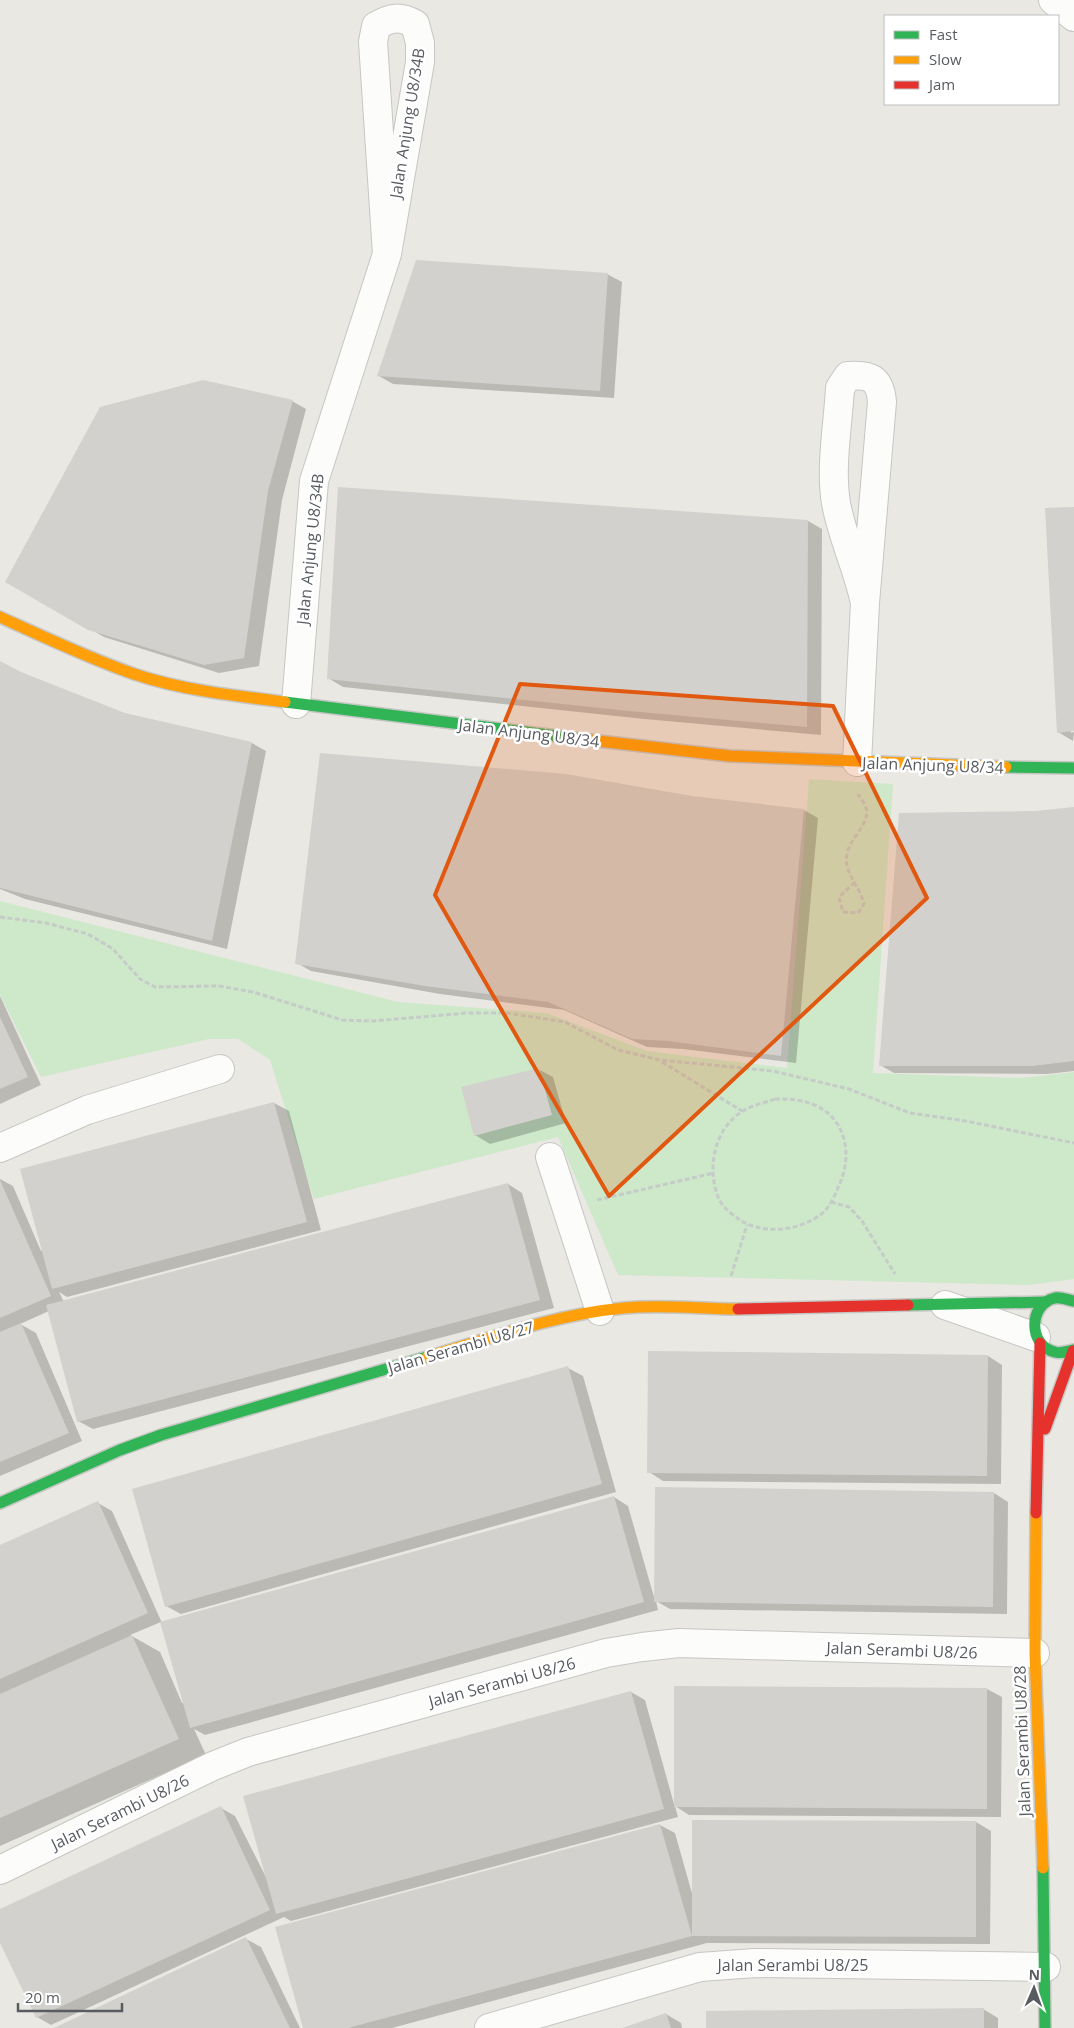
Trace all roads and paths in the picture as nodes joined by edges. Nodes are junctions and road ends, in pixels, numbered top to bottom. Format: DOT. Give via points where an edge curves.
graph roads {
  1 [pos="1052,0"];
  2 [pos="1074,17"];
  3 [pos="387,254"];
  4 [pos="865,603"];
  5 [pos="0,617"];
  6 [pos="296,704"];
  7 [pos="857,762"];
  8 [pos="1074,768"];
  9 [pos="855,882"];
  10 [pos="0,917"];
  11 [pos="660,1060"];
  12 [pos="220,1069"];
  13 [pos="742,1111"];
  14 [pos="1074,1143"];
  15 [pos="0,1148"];
  16 [pos="550,1156"];
  17 [pos="714,1173"];
  18 [pos="832,1202"];
  19 [pos="566,1207"];
  20 [pos="747,1224"];
  21 [pos="1072,1299"];
  22 [pos="1046,1302"];
  23 [pos="944,1304"];
  24 [pos="915,1305"];
  25 [pos="721,1309"];
  26 [pos="600,1311"];
  27 [pos="1038,1340"];
  28 [pos="1074,1350"];
  29 [pos="1036,1454"];
  30 [pos="0,1502"];
  31 [pos="1035,1654"];
  32 [pos="0,1870"];
  33 [pos="1046,1967"];
  34 [pos="489,2028"];
  35 [pos="1045,2028"];
  1 -- 2 [label="street"];
  3 -- 3 [label="street, Jalan Anjung U8/34B" via="373,42 376,26 387,19 402,18 415,24 420,62"];
  3 -- 6 [label="street, Jalan Anjung U8/34B" via="314,481"];
  4 -- 4 [label="street" via="860,575 836,502 835,475 840,388 848,376 860,375 873,378 881,389 882,402"];
  4 -- 7 [label="street"];
  5 -- 6 [label="street, Jalan Anjung U8/34" via="136,675 216,693"];
  6 -- 7 [label="street, Jalan Anjung U8/34" via="730,756"];
  7 -- 8 [label="street, Jalan Anjung U8/34"];
  7 -- 9 [label="path" via="855,789 866,808 866,818 847,852 846,863"];
  9 -- 9 [label="path" via="864,904 858,913 843,912 839,898"];
  10 -- 11 [label="path" via="88,934 113,949 140,979 155,987 219,986 254,992 342,1020 507,1013 565,1022 618,1050"];
  11 -- 13 [label="path"];
  11 -- 14 [label="path" via="773,1071 849,1089 910,1112"];
  12 -- 15 [label="street" via="87,1110"];
  13 -- 17 [label="path" via="730,1123 713,1152"];
  13 -- 18 [label="path" via="775,1099 795,1099 827,1111 846,1141 842,1179"];
  16 -- 19 [label="street"];
  17 -- 19 [label="path"];
  17 -- 20 [label="path" via="719,1200 732,1215"];
  18 -- 20 [label="path" via="820,1215 787,1229"];
  18 -- 24 [label="path" via="848,1207 862,1221"];
  19 -- 26 [label="street"];
  20 -- 25 [label="path"];
  21 -- 22 [label="street, Jalan Serambi U8/27" via="1053,1298"];
  22 -- 23 [label="street, Jalan Serambi U8/27"];
  22 -- 27 [label="street, Jalan Serambi U8/28" via="1033,1321"];
  23 -- 24 [label="street, Jalan Serambi U8/27"];
  23 -- 27 [label="street, Jalan Serambi U8/27"];
  24 -- 25 [label="street, Jalan Serambi U8/27"];
  25 -- 26 [label="street, Jalan Serambi U8/27" via="672,1306"];
  26 -- 30 [label="street, Jalan Serambi U8/27" via="514,1331 161,1436 120,1450"];
  27 -- 28 [label="street" via="1055,1352"];
  27 -- 29 [label="street, Jalan Serambi U8/28"];
  28 -- 29 [label="street, Jalan Serambi U8/28"];
  29 -- 31 [label="street, Jalan Serambi U8/28"];
  31 -- 32 [label="street, Jalan Serambi U8/26" via="679,1643 606,1653 248,1752"];
  31 -- 33 [label="street, Jalan Serambi U8/28"];
  33 -- 34 [label="street, Jalan Serambi U8/25" via="756,1963 700,1967"];
  33 -- 35 [label="street, Jalan Serambi U8/28"];
}
